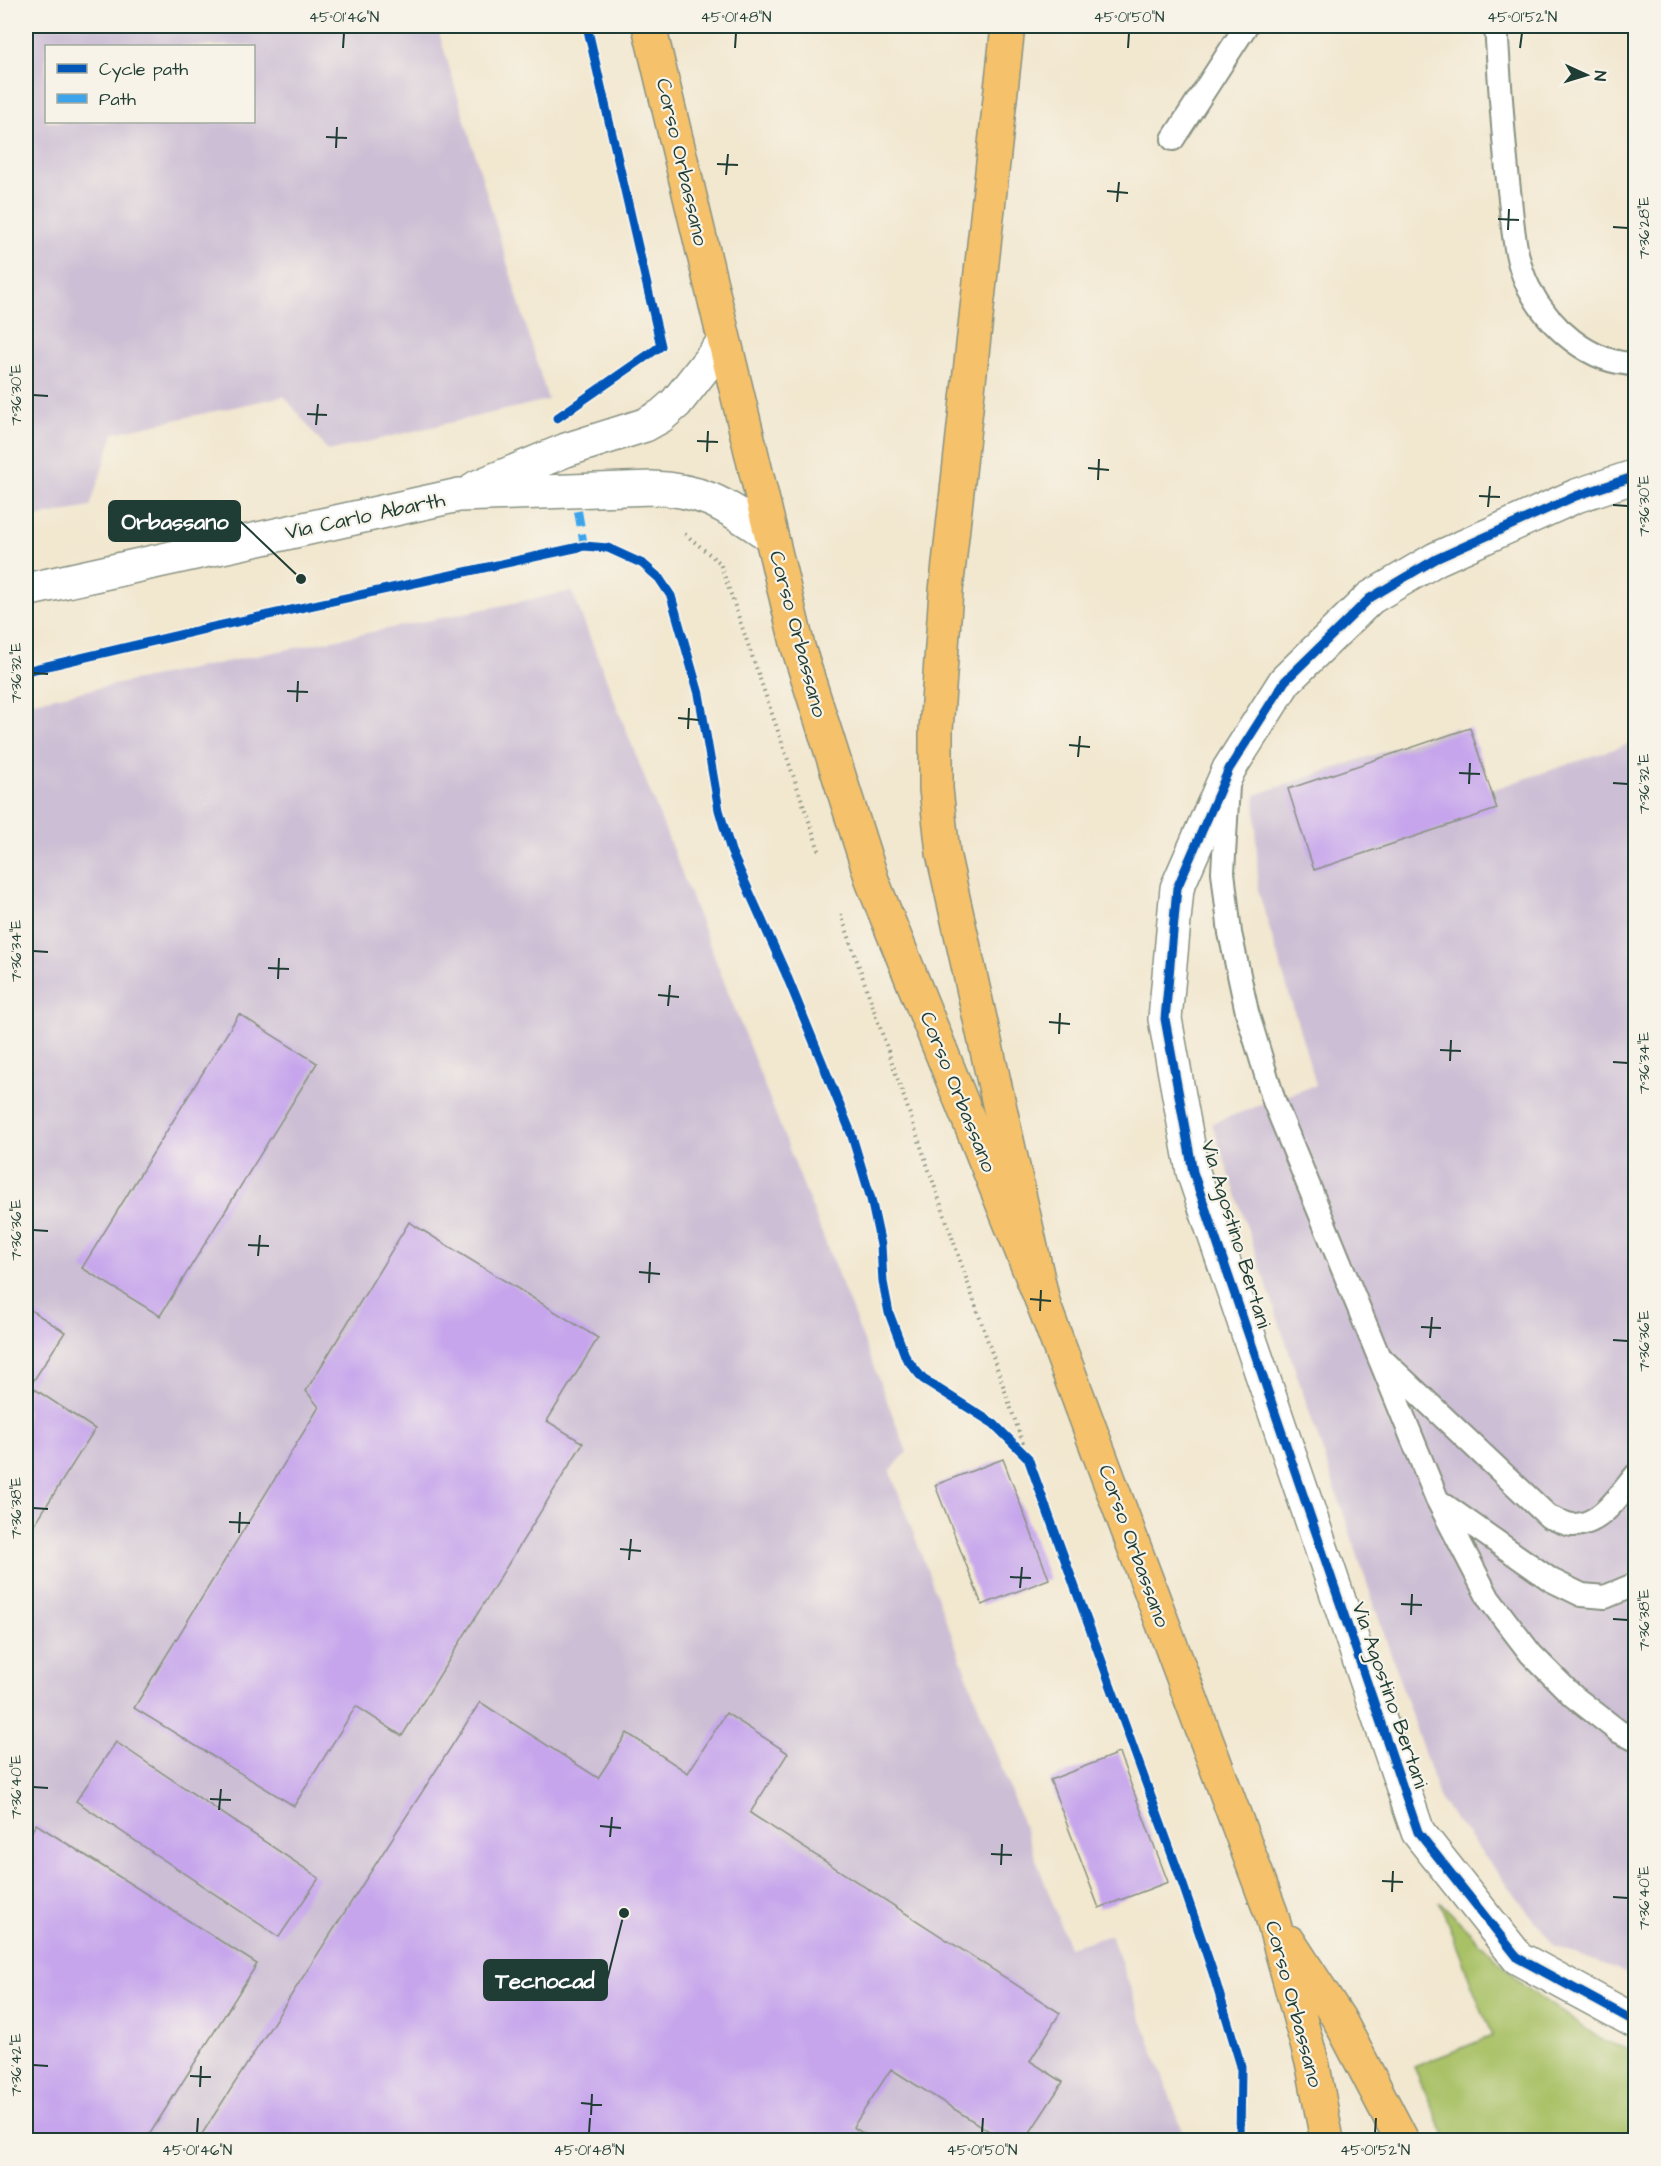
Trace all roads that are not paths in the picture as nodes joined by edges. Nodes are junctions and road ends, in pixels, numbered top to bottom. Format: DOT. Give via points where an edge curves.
graph roads {
  1 [pos="1008,26"];
  2 [pos="1245,26"];
  3 [pos="1496,26"];
  4 [pos="651,31"];
  5 [pos="1173,139"];
  6 [pos="724,342"];
  7 [pos="1635,364"];
  8 [pos="1635,476"];
  9 [pos="459,495"];
  10 [pos="771,536"];
  11 [pos="26,590"];
  12 [pos="1229,769"];
  13 [pos="1044,1306"];
  14 [pos="1378,1355"];
  15 [pos="1635,1475"];
  16 [pos="1437,1499"];
  17 [pos="1635,1584"];
  18 [pos="1635,1740"];
  19 [pos="1271,1913"];
  20 [pos="1629,2016"];
  21 [pos="1327,2140"];
  22 [pos="1402,2140"];
  1 -- 13 [label="main road" via="946,591 936,789 943,853"];
  2 -- 5 [label="lane"];
  3 -- 7 [label="lane" via="1515,246 1528,287 1547,316 1586,351"];
  4 -- 6 [label="main road, Corso Orbassano"];
  6 -- 9 [label="street, Via Carlo Abarth" via="661,416"];
  6 -- 10 [label="main road, Corso Orbassano"];
  8 -- 12 [label="street, Via Agostino Bertani" via="1576,496 1436,559 1370,598 1285,681"];
  9 -- 10 [label="street, Via Carlo Abarth" via="675,489 722,503"];
  9 -- 11 [label="street, Via Carlo Abarth"];
  10 -- 13 [label="main road, Corso Orbassano" via="798,647 873,883"];
  12 -- 14 [label="lane" via="1223,872 1230,933 1247,1012 1274,1101"];
  12 -- 20 [label="street, Via Agostino Bertani" via="1177,888 1168,984 1165,1019 1193,1172 1418,1832 1518,1958"];
  13 -- 19 [label="main road, Corso Orbassano"];
  14 -- 15 [label="lane" via="1549,1517 1571,1525 1590,1522 1608,1509"];
  14 -- 16 [label="lane"];
  16 -- 17 [label="lane" via="1551,1580 1582,1595 1605,1597"];
  16 -- 18 [label="lane" via="1489,1599 1531,1654 1573,1696"];
  19 -- 21 [label="main road, Corso Orbassano" via="1313,2066"];
  19 -- 22 [label="main road" via="1339,2019"];
}
